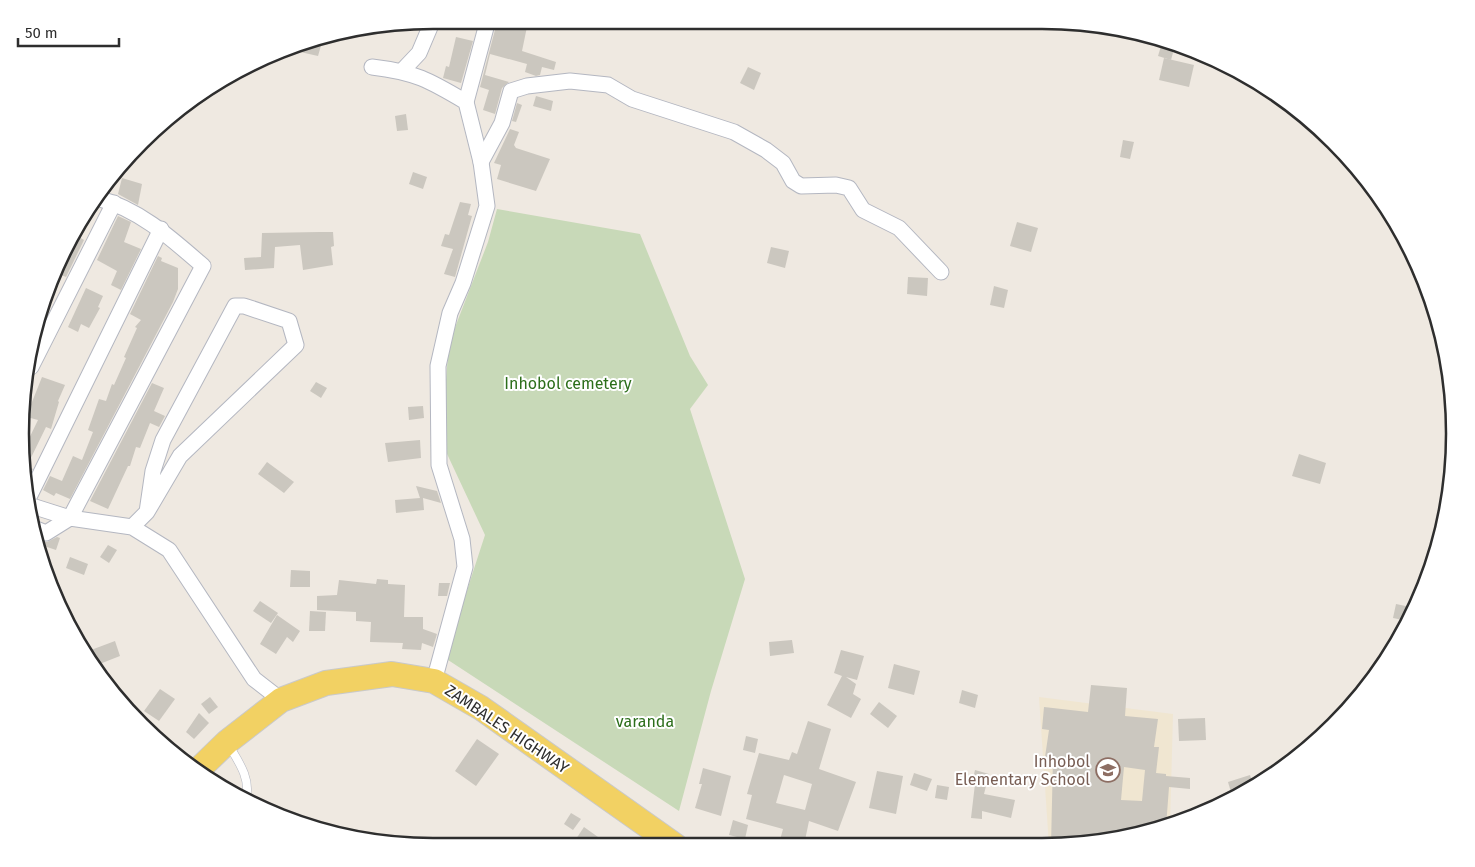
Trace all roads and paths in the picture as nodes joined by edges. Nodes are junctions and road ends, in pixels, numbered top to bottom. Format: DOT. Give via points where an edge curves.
graph roads {
  1 [pos="429,29"];
  2 [pos="486,29"];
  3 [pos="372,67"];
  4 [pos="402,71"];
  5 [pos="466,102"];
  6 [pos="482,162"];
  7 [pos="103,200"];
  8 [pos="114,203"];
  9 [pos="161,229"];
  10 [pos="941,272"];
  11 [pos="37,355"];
  12 [pos="33,490"];
  13 [pos="36,507"];
  14 [pos="147,512"];
  15 [pos="70,518"];
  16 [pos="132,527"];
  17 [pos="41,531"];
  18 [pos="434,681"];
  19 [pos="281,700"];
  20 [pos="227,742"];
  21 [pos="203,766"];
  22 [pos="247,793"];
  23 [pos="665,838"];
  1 -- 4 [label="street" via="419,53"];
  2 -- 5 [label="street"];
  3 -- 4 [label="street"];
  4 -- 5 [label="street" via="427,79"];
  5 -- 6 [label="street"];
  6 -- 10 [label="street" via="502,123 511,91 570,81 608,85 632,99 734,132 783,163 793,181 801,186 849,188 863,210 898,228"];
  6 -- 18 [label="street" via="488,206 450,313 438,366 439,465 462,539 465,567"];
  7 -- 8 [label="street"];
  8 -- 9 [label="street"];
  8 -- 11 [label="street"];
  9 -- 12 [label="street"];
  9 -- 15 [label="street" via="202,266"];
  13 -- 15 [label="street"];
  14 -- 14 [label="street" via="153,471 163,440 235,306 289,321 296,345 180,456"];
  14 -- 16 [label="street"];
  15 -- 16 [label="street"];
  15 -- 17 [label="street" via="46,533"];
  16 -- 19 [label="street" via="169,550 254,679"];
  18 -- 19 [label="main road, ZAMBALES HIGHWAY" via="392,674 326,683"];
  18 -- 23 [label="main road, ZAMBALES HIGHWAY" via="480,708"];
  19 -- 20 [label="main road, ZAMBALES HIGHWAY"];
  20 -- 21 [label="main road, ZAMBALES HIGHWAY"];
  20 -- 22 [label="lane" via="245,776"];
}
